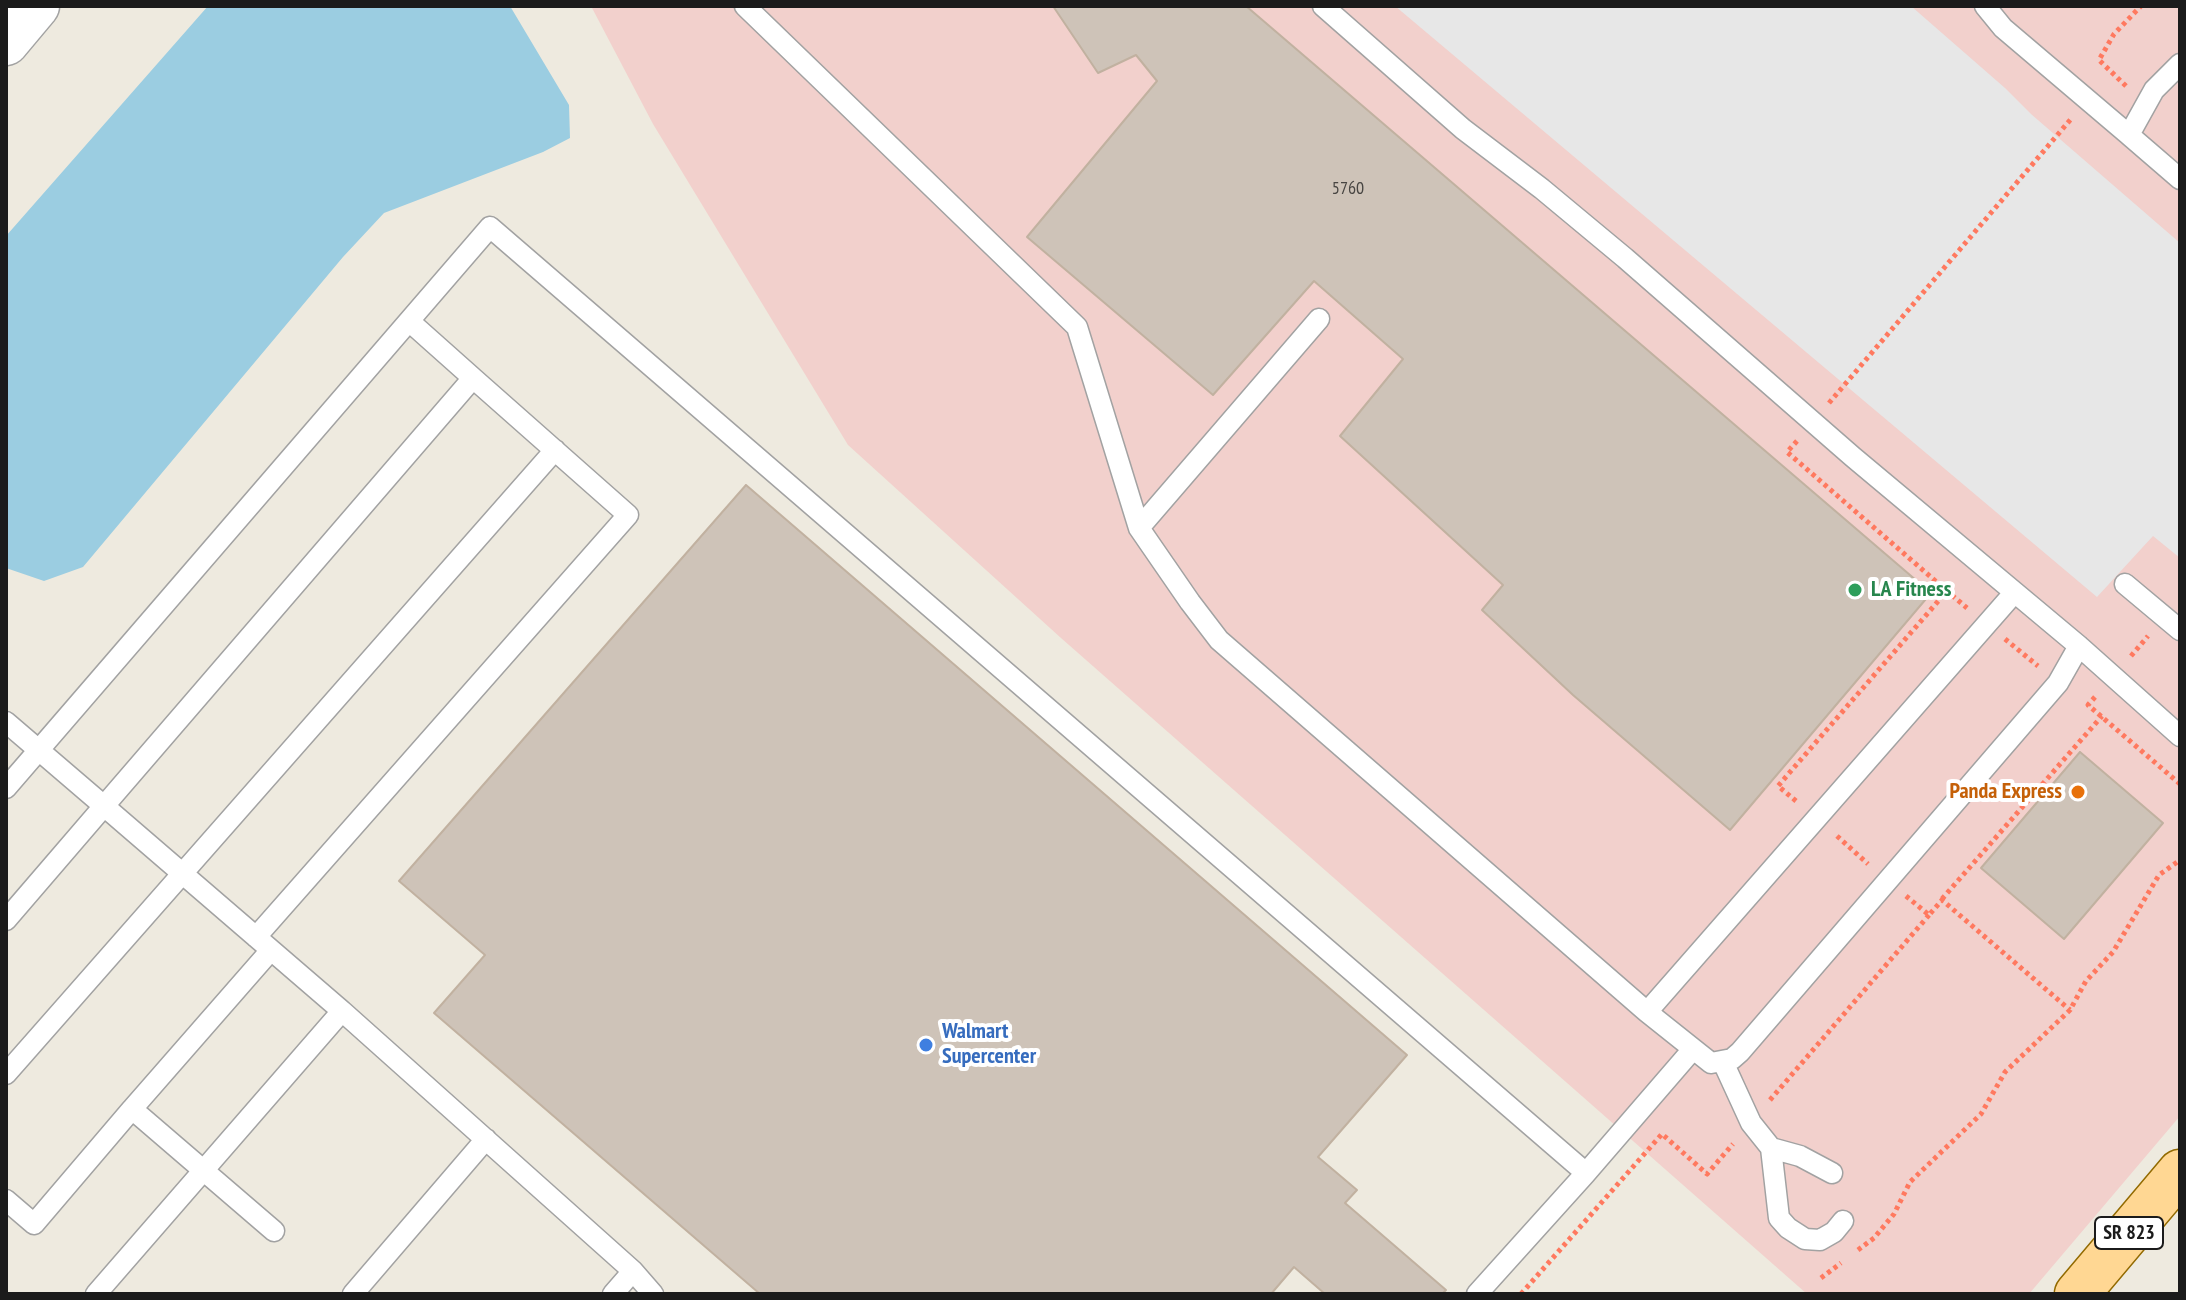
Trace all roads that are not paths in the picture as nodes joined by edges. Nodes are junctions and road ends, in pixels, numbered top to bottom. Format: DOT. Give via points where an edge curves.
graph roads {
  1 [pos="37,6"];
  2 [pos="745,6"];
  3 [pos="1323,6"];
  4 [pos="1985,6"];
  5 [pos="6,43"];
  6 [pos="2180,64"];
  7 [pos="2129,135"];
  8 [pos="2180,179"];
  9 [pos="1319,319"];
  10 [pos="409,321"];
  11 [pos="473,378"];
  12 [pos="555,450"];
  13 [pos="1139,528"];
  14 [pos="2125,584"];
  15 [pos="2014,593"];
  16 [pos="2180,630"];
  17 [pos="2079,646"];
  18 [pos="6,722"];
  19 [pos="2180,736"];
  20 [pos="39,749"];
  21 [pos="6,788"];
  22 [pos="104,806"];
  23 [pos="182,873"];
  24 [pos="6,920"];
  25 [pos="263,944"];
  26 [pos="342,1011"];
  27 [pos="1647,1012"];
  28 [pos="1693,1049"];
  29 [pos="1723,1062"];
  30 [pos="6,1074"];
  31 [pos="132,1109"];
  32 [pos="486,1139"];
  33 [pos="1771,1148"];
  34 [pos="202,1170"];
  35 [pos="2180,1172"];
  36 [pos="1586,1173"];
  37 [pos="1832,1173"];
  38 [pos="6,1200"];
  39 [pos="1843,1221"];
  40 [pos="274,1231"];
  41 [pos="633,1271"];
  42 [pos="96,1294"];
  43 [pos="353,1294"];
  44 [pos="613,1294"];
  45 [pos="653,1294"];
  46 [pos="1477,1294"];
  47 [pos="2077,1294"];
  1 -- 5 [label="street"];
  2 -- 13 [label="lane" via="1077,327"];
  3 -- 15 [label="lane"];
  4 -- 7 [label="lane" via="2003,28"];
  6 -- 7 [label="lane" via="2154,90"];
  7 -- 8 [label="lane"];
  9 -- 13 [label="lane"];
  10 -- 11 [label="lane"];
  10 -- 20 [label="lane"];
  10 -- 36 [label="lane" via="490,227"];
  11 -- 12 [label="lane"];
  11 -- 22 [label="lane"];
  12 -- 23 [label="lane"];
  12 -- 25 [label="lane" via="628,515"];
  13 -- 27 [label="lane" via="1219,640"];
  14 -- 16 [label="lane"];
  15 -- 17 [label="lane"];
  15 -- 27 [label="lane"];
  17 -- 19 [label="lane"];
  17 -- 29 [label="lane" via="2058,683 1740,1052"];
  18 -- 20 [label="lane"];
  20 -- 21 [label="lane"];
  20 -- 22 [label="lane"];
  22 -- 23 [label="lane"];
  22 -- 24 [label="lane"];
  23 -- 25 [label="lane"];
  23 -- 30 [label="lane"];
  25 -- 26 [label="lane"];
  25 -- 31 [label="lane"];
  26 -- 32 [label="lane"];
  26 -- 34 [label="lane"];
  27 -- 28 [label="lane"];
  28 -- 29 [label="lane" via="1711,1063"];
  28 -- 36 [label="lane"];
  29 -- 33 [label="lane" via="1751,1123"];
  31 -- 34 [label="lane"];
  31 -- 38 [label="lane" via="34,1224"];
  32 -- 41 [label="lane"];
  32 -- 43 [label="lane"];
  33 -- 37 [label="lane"];
  33 -- 39 [label="lane" via="1779,1218 1788,1228 1805,1239 1820,1240"];
  34 -- 40 [label="lane"];
  34 -- 42 [label="lane"];
  35 -- 47 [label="main road, SR 823"];
  36 -- 46 [label="lane"];
  41 -- 44 [label="lane"];
  41 -- 45 [label="lane"];
}
